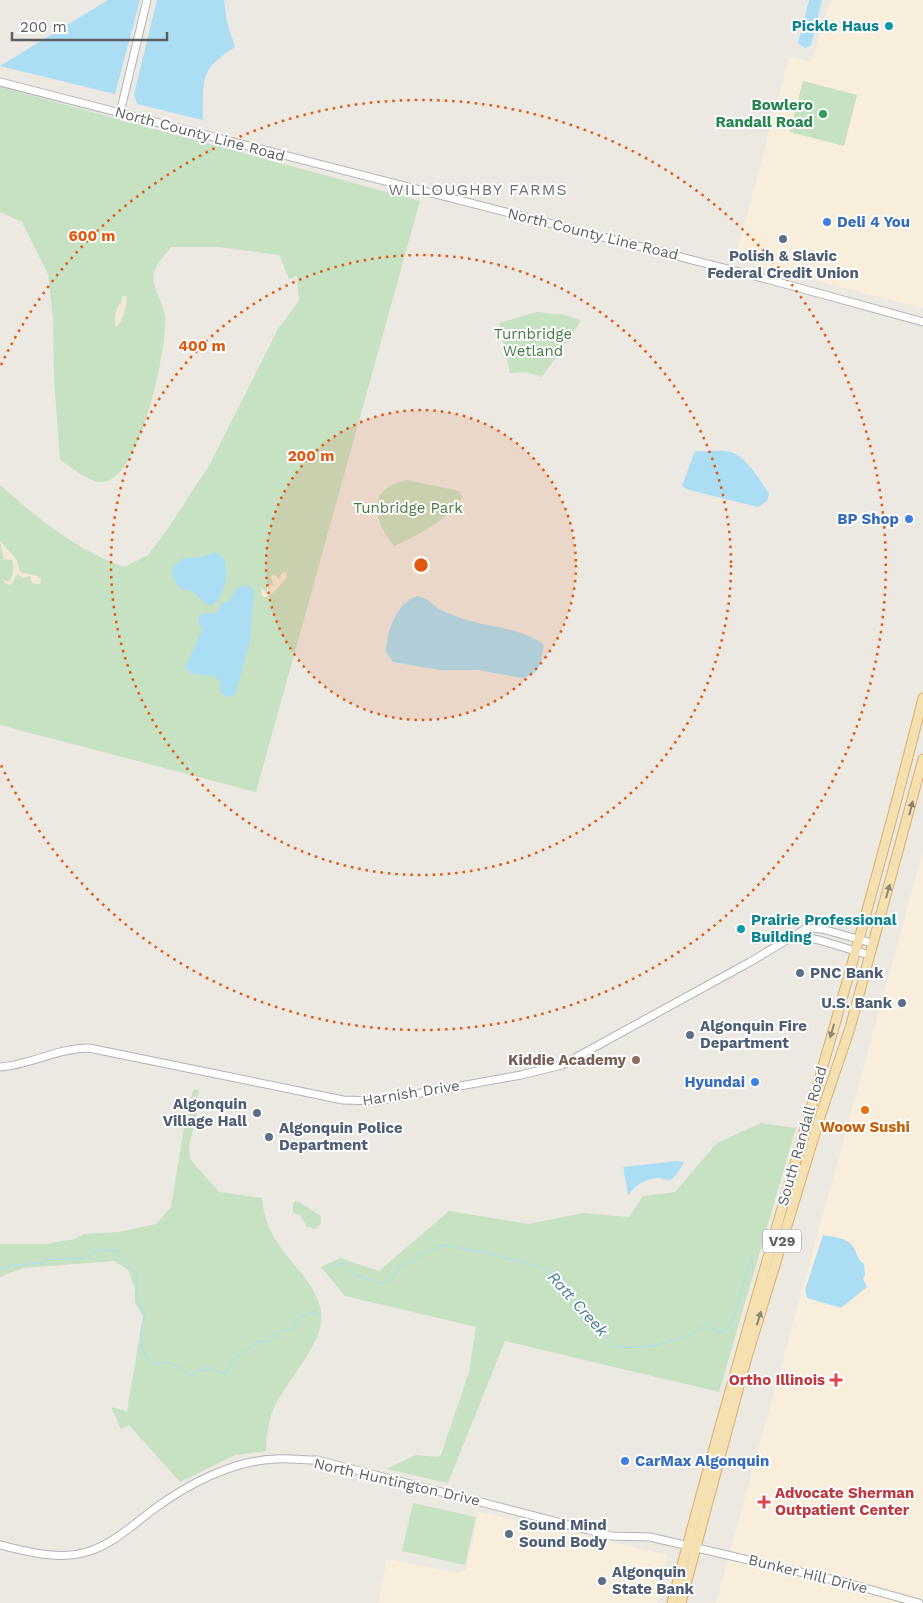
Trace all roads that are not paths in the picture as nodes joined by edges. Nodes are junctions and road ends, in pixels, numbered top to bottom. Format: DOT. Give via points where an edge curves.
graph roads {
  1 [pos="147,0"];
  2 [pos="0,82"];
  3 [pos="120,113"];
  4 [pos="923,322"];
  5 [pos="923,698"];
  6 [pos="923,759"];
  7 [pos="795,936"];
  8 [pos="857,938"];
  9 [pos="872,944"];
  10 [pos="854,950"];
  11 [pos="869,955"];
  12 [pos="0,1067"];
  13 [pos="0,1545"];
  14 [pos="691,1547"];
  15 [pos="672,1603"];
  16 [pos="681,1603"];
  17 [pos="919,1603"];
  1 -- 3 [label="street"];
  2 -- 3 [label="street, North County Line Road"];
  3 -- 4 [label="street, North County Line Road"];
  5 -- 8 [label="main road, South Randall Road / V29" via="888,835"];
  9 -- 6 [label="main road, South Randall Road / V29, one-way"];
  7 -- 8 [label="street, Harnish Drive" via="807,928 814,928"];
  7 -- 10 [label="street"];
  7 -- 12 [label="street, Harnish Drive" via="562,1066 376,1101 343,1100 89,1048 78,1048 18,1066"];
  8 -- 9 [label="street, Harnish Drive"];
  8 -- 10 [label="main road, South Randall Road / V29"];
  9 -- 11 [label="main road, South Randall Road / V29"];
  10 -- 11 [label="street"];
  10 -- 14 [label="main road, South Randall Road / V29, one-way"];
  14 -- 11 [label="main road, South Randall Road / V29, one-way" via="744,1364 850,1028"];
  13 -- 14 [label="street, North Huntington Drive" via="46,1555 90,1551 118,1537 179,1491 207,1477 274,1458 317,1460 612,1536 635,1535"];
  14 -- 15 [label="main road, South Randall Road / V29"];
  14 -- 16 [label="main road, South Randall Road / V29"];
  14 -- 17 [label="street, Bunker Hill Drive"];
}
